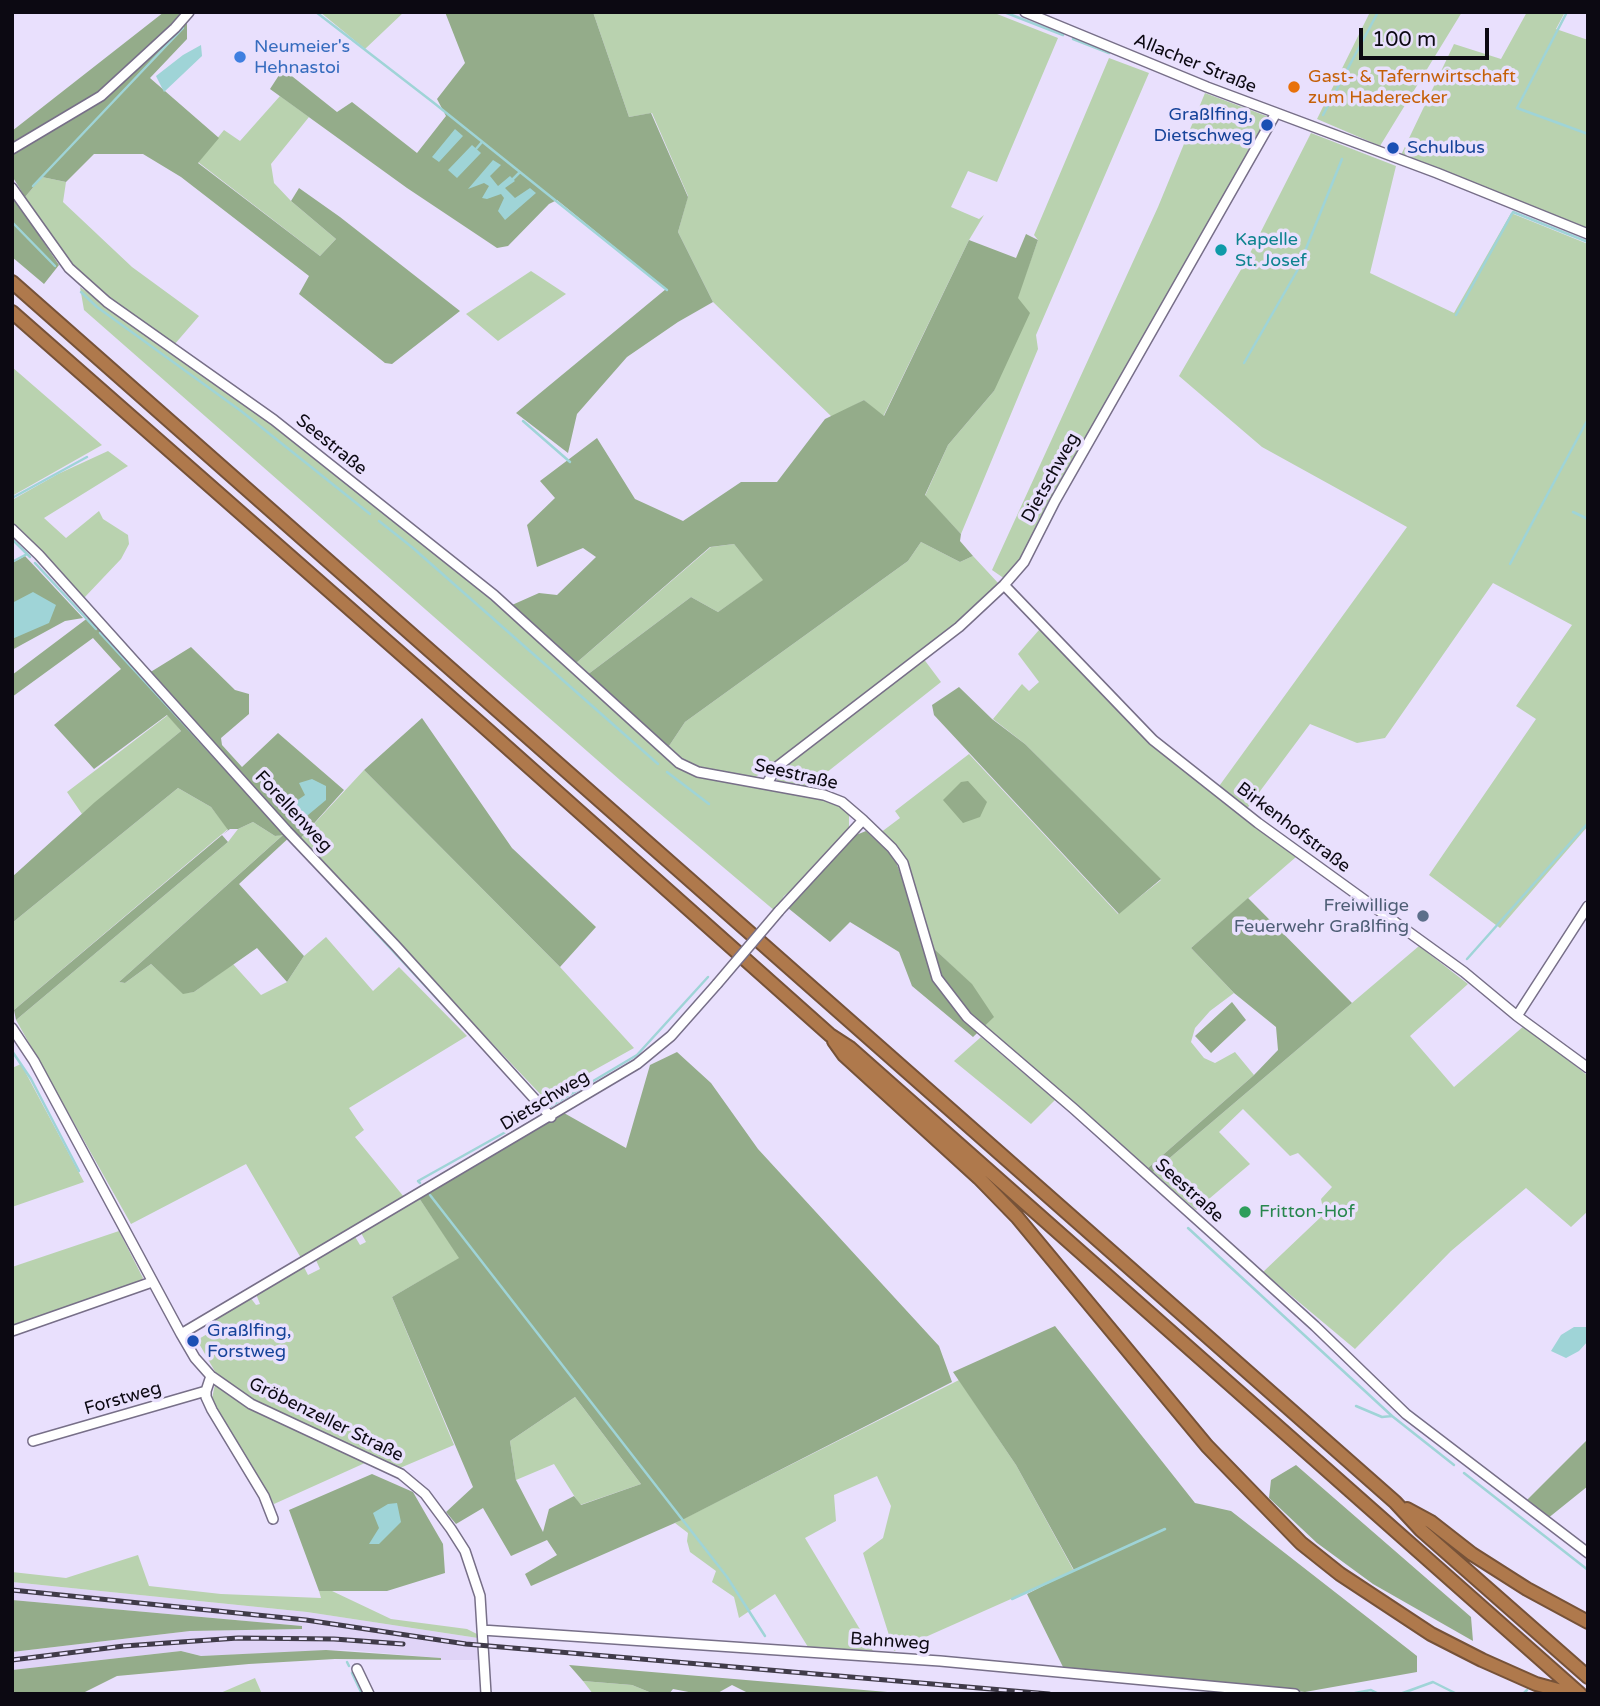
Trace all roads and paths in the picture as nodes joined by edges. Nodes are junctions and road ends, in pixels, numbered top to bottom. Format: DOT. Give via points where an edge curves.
graph roads {
  1 [pos="189,12"];
  2 [pos="1025,12"];
  3 [pos="1276,113"];
  4 [pos="12,149"];
  5 [pos="12,188"];
  6 [pos="1588,234"];
  7 [pos="12,282"];
  8 [pos="12,312"];
  9 [pos="12,529"];
  10 [pos="1004,585"];
  11 [pos="767,783"];
  12 [pos="863,820"];
  13 [pos="1588,906"];
  14 [pos="1517,1016"];
  15 [pos="12,1028"];
  16 [pos="830,1035"];
  17 [pos="1588,1068"];
  18 [pos="551,1117"];
  19 [pos="152,1282"];
  20 [pos="12,1331"];
  21 [pos="181,1334"];
  22 [pos="211,1376"];
  23 [pos="206,1391"];
  24 [pos="33,1441"];
  25 [pos="1395,1502"];
  26 [pos="273,1519"];
  27 [pos="1588,1553"];
  28 [pos="1588,1622"];
  29 [pos="482,1630"];
  30 [pos="358,1669"];
  31 [pos="1588,1677"];
  32 [pos="369,1694"];
  33 [pos="486,1694"];
  34 [pos="1295,1694"];
  35 [pos="1573,1694"];
  36 [pos="1580,1694"];
  1 -- 4 [label="street" via="101,96"];
  2 -- 3 [label="street, Allacher Straße"];
  3 -- 6 [label="street, Allacher Straße"];
  3 -- 10 [label="street, Dietschweg" via="1024,562"];
  5 -- 11 [label="street, Seestraße" via="69,268 107,302 274,420 494,595 679,763 698,772"];
  7 -- 25 [label="highway"];
  8 -- 16 [label="highway"];
  9 -- 18 [label="street, Forellenweg"];
  10 -- 11 [label="street, Dietschweg" via="959,627 778,766"];
  10 -- 14 [label="street, Birkenhofstraße" via="1153,740"];
  11 -- 12 [label="street, Seestraße" via="824,795"];
  12 -- 18 [label="street, Dietschweg, bridge" via="671,1036 637,1064"];
  12 -- 27 [label="street, Seestraße" via="903,863 937,978 967,1017 1260,1276 1406,1414"];
  13 -- 14 [label="street"];
  14 -- 17 [label="street, Birkenhofstraße"];
  15 -- 19 [label="street, Gröbenzeller Straße"];
  16 -- 35 [label="highway" via="844,1055 1017,1217 1207,1446 1301,1543 1350,1582 1431,1634 1536,1684"];
  16 -- 36 [label="highway"];
  18 -- 21 [label="street, Dietschweg"];
  19 -- 20 [label="street"];
  19 -- 21 [label="street, Gröbenzeller Straße"];
  21 -- 22 [label="street, Gröbenzeller Straße"];
  22 -- 23 [label="street"];
  22 -- 29 [label="street, Gröbenzeller Straße" via="251,1404 401,1474 425,1494 465,1551 480,1596"];
  23 -- 24 [label="street, Forstweg"];
  23 -- 26 [label="street"];
  25 -- 28 [label="highway" via="1527,1589"];
  25 -- 31 [label="highway"];
  29 -- 33 [label="street, Gröbenzeller Straße"];
  29 -- 34 [label="street, Bahnweg" via="940,1661"];
  30 -- 32 [label="street"];
}
